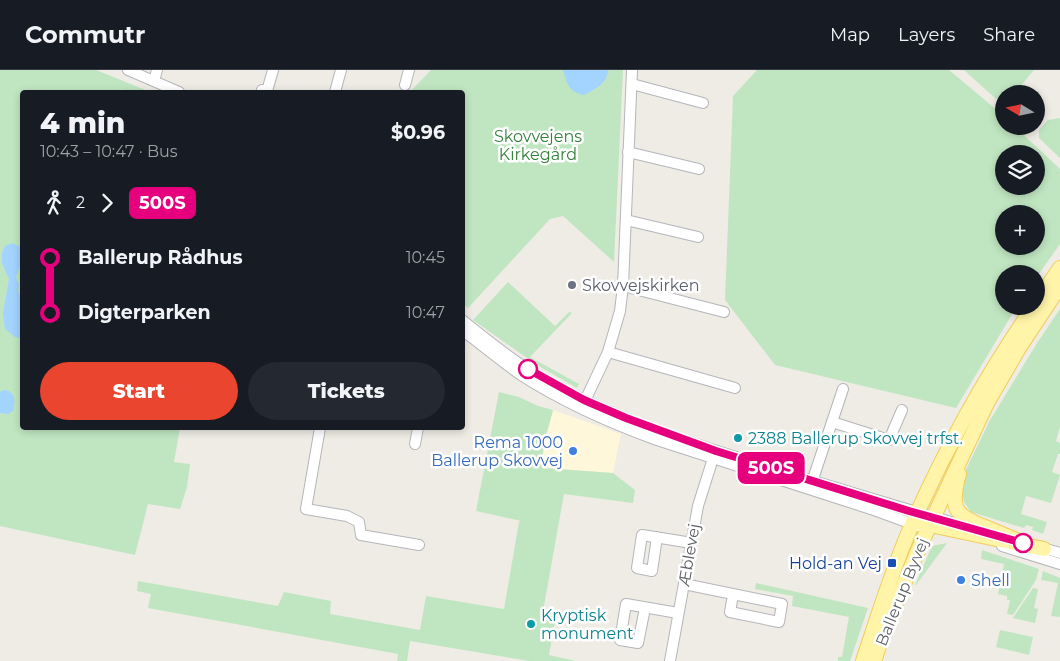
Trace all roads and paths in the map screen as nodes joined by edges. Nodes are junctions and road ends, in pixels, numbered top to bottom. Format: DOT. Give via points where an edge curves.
graph roads {
  1 [pos="128,70"];
  2 [pos="157,70"];
  3 [pos="273,70"];
  4 [pos="341,70"];
  5 [pos="409,70"];
  6 [pos="632,70"];
  7 [pos="154,80"];
  8 [pos="632,84"];
  9 [pos="405,85"];
  10 [pos="175,90"];
  11 [pos="267,90"];
  12 [pos="336,90"];
  13 [pos="703,103"];
  14 [pos="628,152"];
  15 [pos="699,169"];
  16 [pos="626,220"];
  17 [pos="698,237"];
  18 [pos="1060,268"];
  19 [pos="623,286"];
  20 [pos="1060,286"];
  21 [pos="1045,290"];
  22 [pos="724,312"];
  23 [pos="1028,315"];
  24 [pos="465,322"];
  25 [pos="465,332"];
  26 [pos="608,352"];
  27 [pos="735,388"];
  28 [pos="843,389"];
  29 [pos="583,404"];
  30 [pos="902,410"];
  31 [pos="832,422"];
  32 [pos="320,430"];
  33 [pos="418,430"];
  34 [pos="969,440"];
  35 [pos="415,444"];
  36 [pos="715,455"];
  37 [pos="811,485"];
  38 [pos="915,519"];
  39 [pos="930,524"];
  40 [pos="657,537"];
  41 [pos="1021,542"];
  42 [pos="692,543"];
  43 [pos="419,545"];
  44 [pos="1044,549"];
  45 [pos="1060,553"];
  46 [pos="1060,564"];
  47 [pos="684,584"];
  48 [pos="733,595"];
  49 [pos="645,608"];
  50 [pos="678,613"];
  51 [pos="670,661"];
  52 [pos="863,661"];
  53 [pos="874,661"];
  1 -- 7 [label="street"];
  2 -- 7 [label="street"];
  3 -- 11 [label="street"];
  4 -- 12 [label="street"];
  5 -- 9 [label="street"];
  6 -- 8 [label="street"];
  7 -- 10 [label="street"];
  8 -- 13 [label="street"];
  8 -- 14 [label="street"];
  14 -- 15 [label="street"];
  14 -- 16 [label="street"];
  16 -- 17 [label="street"];
  16 -- 19 [label="street"];
  18 -- 21 [label="main road"];
  19 -- 22 [label="street"];
  19 -- 26 [label="street" via="620,311"];
  20 -- 34 [label="main road, Ballerup Byvej" via="1015,355"];
  23 -- 38 [label="main road, Ballerup Byvej" via="970,410"];
  24 -- 29 [label="street" via="525,367"];
  25 -- 29 [label="street" via="521,374"];
  26 -- 27 [label="street"];
  26 -- 29 [label="street"];
  28 -- 31 [label="street"];
  29 -- 36 [label="street" via="626,429"];
  30 -- 31 [label="street" via="889,440"];
  31 -- 37 [label="street"];
  32 -- 43 [label="street" via="306,509 347,516 359,522 361,535"];
  33 -- 35 [label="street"];
  34 -- 39 [label="main road, Ballerup Byvej"];
  34 -- 41 [label="main road" via="955,494 959,513 970,522"];
  36 -- 37 [label="street"];
  36 -- 42 [label="street, Æblevej" via="698,506"];
  37 -- 38 [label="street"];
  38 -- 39 [label="main road"];
  38 -- 52 [label="main road, Ballerup Byvej" via="889,582"];
  39 -- 41 [label="street"];
  39 -- 44 [label="main road"];
  39 -- 46 [label="street"];
  39 -- 53 [label="main road, Ballerup Byvej"];
  40 -- 42 [label="street"];
  41 -- 44 [label="street"];
  42 -- 47 [label="street, Æblevej"];
  44 -- 45 [label="street"];
  47 -- 48 [label="street"];
  47 -- 50 [label="street, Æblevej"];
  48 -- 48 [label="street" via="730,612 778,622 782,604"];
  49 -- 50 [label="street"];
  50 -- 51 [label="street, Æblevej"];
}
